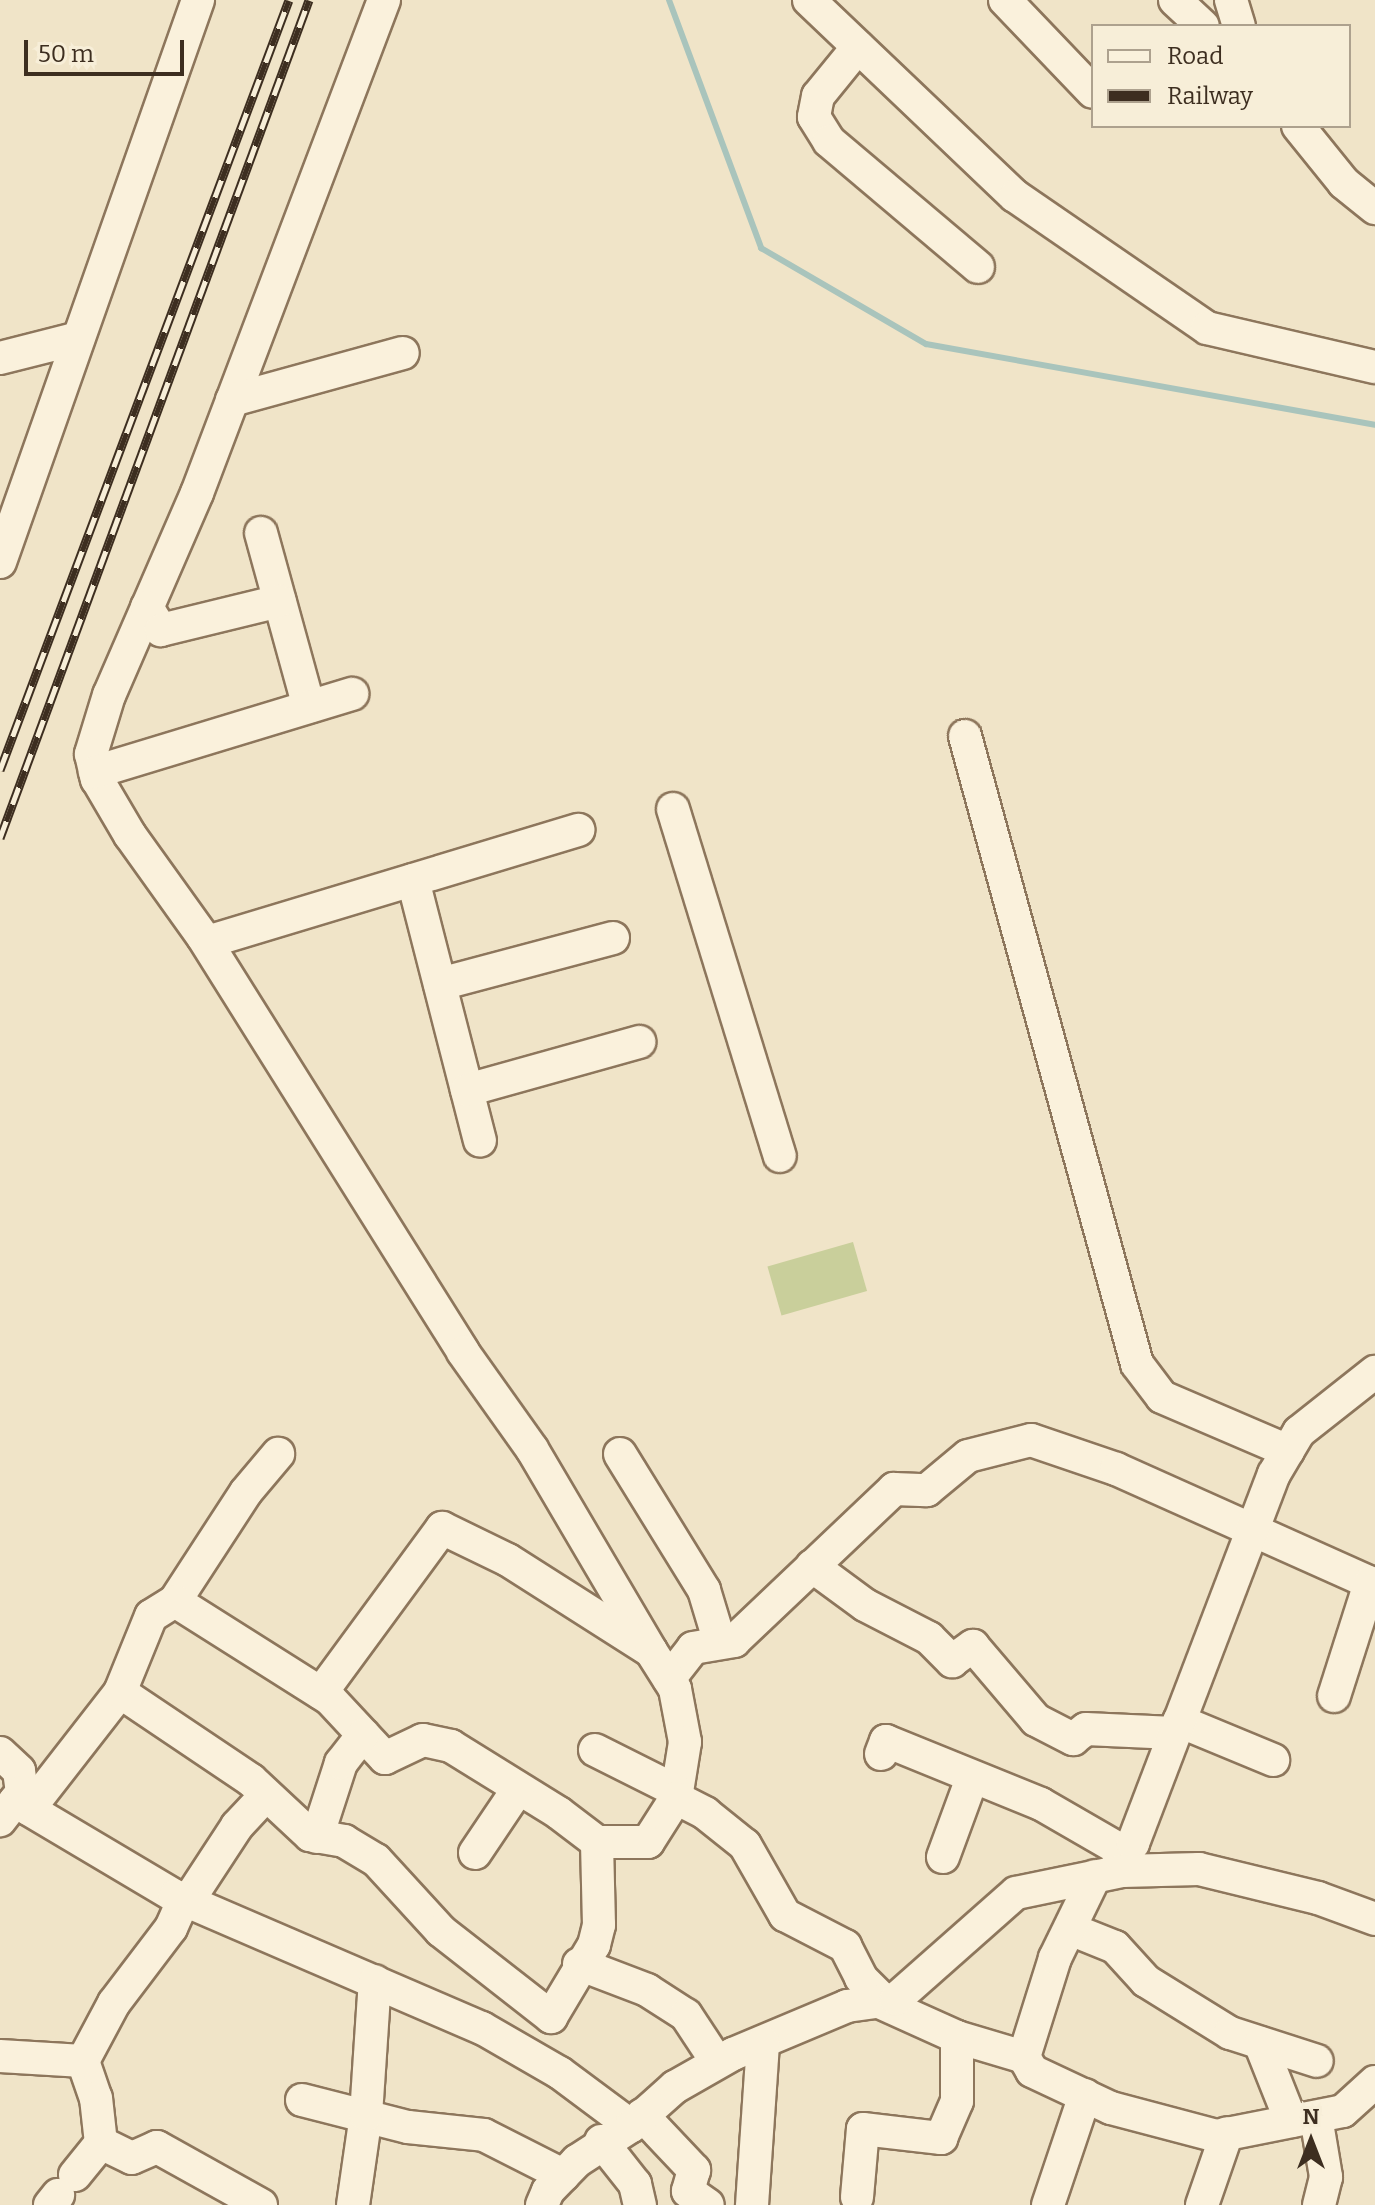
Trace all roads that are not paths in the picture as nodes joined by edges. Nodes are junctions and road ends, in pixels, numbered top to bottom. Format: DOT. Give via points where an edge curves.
graph roads {
  1 [pos="198,0"];
  2 [pos="384,0"];
  3 [pos="809,0"];
  4 [pos="1005,0"];
  5 [pos="1175,0"];
  6 [pos="1231,0"];
  7 [pos="1201,24"];
  8 [pos="1238,24"];
  9 [pos="858,47"];
  10 [pos="1091,90"];
  11 [pos="1300,128"];
  12 [pos="1375,208"];
  13 [pos="978,267"];
  14 [pos="79,338"];
  15 [pos="403,353"];
  16 [pos="0,358"];
  17 [pos="1375,367"];
  18 [pos="232,400"];
  19 [pos="261,533"];
  20 [pos="0,562"];
  21 [pos="280,601"];
  22 [pos="147,607"];
  23 [pos="352,694"];
  24 [pos="309,707"];
  25 [pos="965,736"];
  26 [pos="95,772"];
  27 [pos="673,809"];
  28 [pos="579,830"];
  29 [pos="413,880"];
  30 [pos="613,938"];
  31 [pos="207,942"];
  32 [pos="440,984"];
  33 [pos="639,1042"];
  34 [pos="467,1090"];
  35 [pos="480,1141"];
  36 [pos="780,1156"];
  37 [pos="1375,1372"];
  38 [pos="1288,1451"];
  39 [pos="278,1454"];
  40 [pos="620,1454"];
  41 [pos="1254,1528"];
  42 [pos="812,1566"];
  43 [pos="1372,1584"];
  44 [pos="175,1601"];
  45 [pos="720,1643"];
  46 [pos="651,1651"];
  47 [pos="669,1679"];
  48 [pos="120,1692"];
  49 [pos="321,1693"];
  50 [pos="1334,1696"];
  51 [pos="1177,1727"];
  52 [pos="363,1735"];
  53 [pos="595,1750"];
  54 [pos="0,1753"];
  55 [pos="881,1754"];
  56 [pos="1273,1760"];
  57 [pos="972,1778"];
  58 [pos="518,1789"];
  59 [pos="266,1795"];
  60 [pos="676,1795"];
  61 [pos="15,1810"];
  62 [pos="317,1837"];
  63 [pos="597,1842"];
  64 [pos="475,1853"];
  65 [pos="943,1857"];
  66 [pos="1111,1867"];
  67 [pos="186,1900"];
  68 [pos="1375,1919"];
  69 [pos="1070,1929"];
  70 [pos="579,1964"];
  71 [pos="375,1981"];
  72 [pos="880,2001"];
  73 [pos="957,2037"];
  74 [pos="763,2042"];
  75 [pos="1260,2043"];
  76 [pos="0,2056"];
  77 [pos="1024,2057"];
  78 [pos="83,2061"];
  79 [pos="1317,2061"];
  80 [pos="717,2062"];
  81 [pos="1375,2082"];
  82 [pos="1085,2095"];
  83 [pos="302,2100"];
  84 [pos="1363,2112"];
  85 [pos="366,2115"];
  86 [pos="1304,2119"];
  87 [pos="636,2121"];
  88 [pos="1227,2133"];
  89 [pos="601,2141"];
  90 [pos="101,2143"];
  91 [pos="563,2175"];
  92 [pos="61,2192"];
  93 [pos="857,2197"];
  94 [pos="261,2205"];
  95 [pos="353,2205"];
  96 [pos="542,2205"];
  97 [pos="640,2205"];
  98 [pos="708,2205"];
  99 [pos="752,2205"];
  100 [pos="1048,2205"];
  101 [pos="1202,2205"];
  102 [pos="1319,2205"];
  1 -- 14 [label="street"];
  2 -- 18 [label="street"];
  3 -- 9 [label="street"];
  4 -- 10 [label="street"];
  5 -- 7 [label="street"];
  6 -- 8 [label="street"];
  9 -- 13 [label="street" via="818,96 814,117 829,141"];
  9 -- 17 [label="street" via="1015,196 1207,328"];
  11 -- 12 [label="street" via="1344,183"];
  14 -- 16 [label="street"];
  14 -- 20 [label="street"];
  15 -- 18 [label="street"];
  18 -- 22 [label="street"];
  19 -- 21 [label="street"];
  21 -- 22 [label="street" via="161,630"];
  21 -- 24 [label="street"];
  22 -- 26 [label="street" via="109,695 91,754"];
  23 -- 24 [label="street"];
  24 -- 26 [label="street"];
  25 -- 38 [label="street" via="1137,1364 1162,1397"];
  26 -- 31 [label="street" via="130,835"];
  27 -- 36 [label="street"];
  28 -- 29 [label="street"];
  29 -- 31 [label="street"];
  29 -- 32 [label="street"];
  30 -- 32 [label="street"];
  31 -- 46 [label="street" via="463,1352 532,1449"];
  32 -- 34 [label="street"];
  33 -- 34 [label="street"];
  34 -- 35 [label="street"];
  37 -- 38 [label="street" via="1299,1432"];
  38 -- 41 [label="street"];
  39 -- 44 [label="street" via="246,1492"];
  40 -- 45 [label="street" via="704,1590"];
  41 -- 42 [label="street" via="1116,1469 1031,1440 968,1456 927,1490 894,1489"];
  41 -- 43 [label="street"];
  41 -- 51 [label="street"];
  42 -- 45 [label="street" via="734,1641"];
  42 -- 51 [label="street" via="865,1605 929,1638 952,1661 973,1646 1036,1720 1073,1739 1086,1729"];
  43 -- 50 [label="street"];
  44 -- 48 [label="street" via="151,1616"];
  44 -- 49 [label="street"];
  45 -- 47 [label="street" via="693,1648"];
  46 -- 47 [label="street"];
  46 -- 49 [label="street" via="558,1589 442,1528"];
  47 -- 60 [label="street" via="685,1742"];
  48 -- 59 [label="street"];
  48 -- 61 [label="street"];
  49 -- 52 [label="street"];
  51 -- 56 [label="street"];
  51 -- 66 [label="street"];
  52 -- 58 [label="street" via="385,1758 423,1740 451,1746"];
  52 -- 62 [label="street" via="341,1763"];
  53 -- 60 [label="street"];
  54 -- 61 [label="street" via="19,1771 22,1792"];
  55 -- 57 [label="street" via="886,1741"];
  57 -- 65 [label="street"];
  57 -- 66 [label="street" via="1041,1804"];
  58 -- 63 [label="street"];
  58 -- 64 [label="street"];
  59 -- 62 [label="street"];
  59 -- 67 [label="street"];
  60 -- 63 [label="street" via="648,1842"];
  60 -- 72 [label="street" via="745,1845 785,1915 845,1946"];
  61 -- 67 [label="street"];
  62 -- 70 [label="street" via="344,1841 376,1860 441,1931 551,2017"];
  63 -- 70 [label="street" via="599,1925 594,1945"];
  66 -- 68 [label="street" via="1199,1869 1318,1898"];
  66 -- 69 [label="street"];
  66 -- 72 [label="street" via="1016,1893 896,1999"];
  67 -- 71 [label="street" via="327,1965"];
  67 -- 78 [label="street" via="114,2003"];
  69 -- 75 [label="street" via="1115,1947 1146,1981 1177,2002 1230,2033"];
  69 -- 77 [label="street" via="1055,1958"];
  70 -- 80 [label="street" via="647,1990 686,2015"];
  71 -- 85 [label="street"];
  71 -- 87 [label="street" via="512,2044"];
  72 -- 73 [label="street"];
  72 -- 74 [label="street" via="847,2006"];
  73 -- 77 [label="street"];
  73 -- 93 [label="street" via="957,2101 941,2138 863,2129"];
  74 -- 80 [label="street"];
  74 -- 99 [label="street"];
  75 -- 79 [label="street"];
  75 -- 86 [label="street"];
  76 -- 78 [label="street"];
  77 -- 82 [label="street" via="1032,2071"];
  78 -- 90 [label="street" via="96,2098"];
  80 -- 87 [label="street"];
  81 -- 84 [label="street"];
  82 -- 88 [label="street" via="1176,2129"];
  82 -- 100 [label="street"];
  83 -- 85 [label="street"];
  84 -- 86 [label="street"];
  85 -- 91 [label="street" via="408,2127 454,2127 484,2135"];
  85 -- 95 [label="street"];
  86 -- 88 [label="street"];
  86 -- 102 [label="street" via="1326,2177"];
  87 -- 89 [label="street"];
  87 -- 98 [label="street" via="694,2170 688,2191"];
  88 -- 101 [label="street"];
  89 -- 91 [label="street"];
  89 -- 97 [label="street" via="635,2184"];
  90 -- 92 [label="street"];
  90 -- 94 [label="street" via="132,2158 157,2147"];
  91 -- 96 [label="street"];
}
